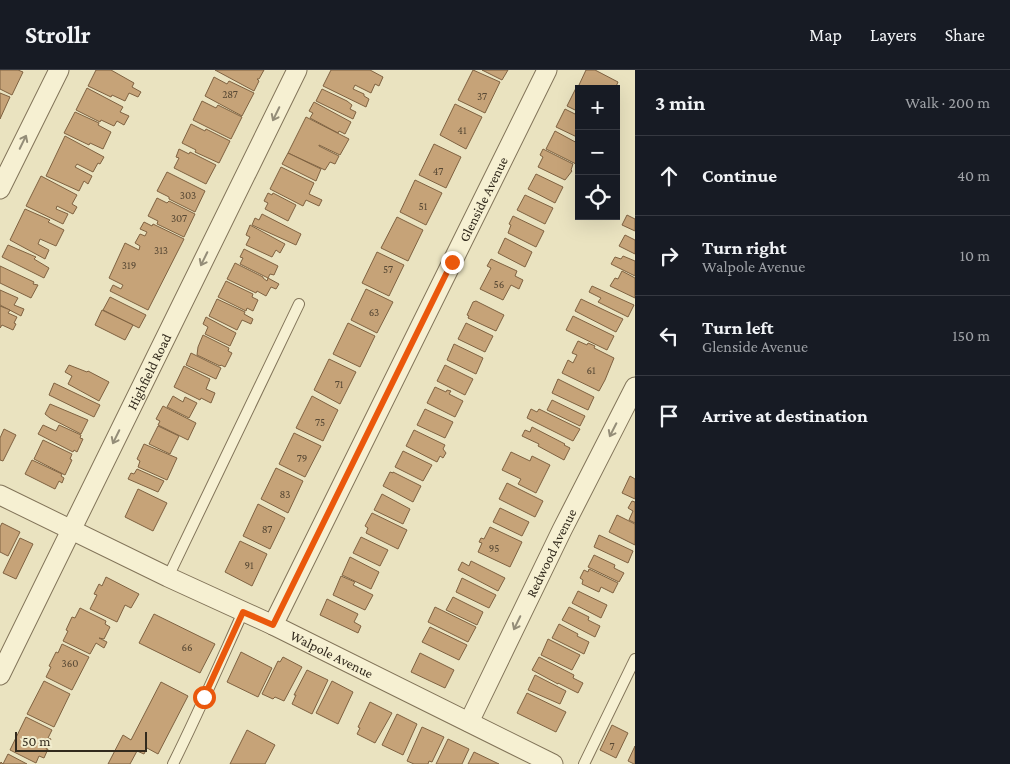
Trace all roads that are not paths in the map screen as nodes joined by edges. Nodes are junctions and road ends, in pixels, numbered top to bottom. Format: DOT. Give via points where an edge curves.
graph roads {
  1 [pos="58,70"];
  2 [pos="297,70"];
  3 [pos="547,70"];
  4 [pos="0,187"];
  5 [pos="300,304"];
  6 [pos="635,387"];
  7 [pos="0,495"];
  8 [pos="71,529"];
  9 [pos="168,577"];
  10 [pos="243,612"];
  11 [pos="273,625"];
  12 [pos="635,659"];
  13 [pos="0,675"];
  14 [pos="469,722"];
  15 [pos="173,764"];
  16 [pos="553,764"];
  17 [pos="584,764"];
  4 -- 1 [label="street, one-way"];
  2 -- 8 [label="street, Highfield Road, one-way"];
  3 -- 11 [label="street, Glenside Avenue"];
  5 -- 9 [label="lane"];
  6 -- 14 [label="street, Redwood Avenue, one-way"];
  7 -- 8 [label="street, Walpole Avenue"];
  8 -- 9 [label="street, Walpole Avenue"];
  8 -- 13 [label="street, Highfield Road"];
  9 -- 10 [label="street, Walpole Avenue"];
  10 -- 11 [label="street, Walpole Avenue"];
  10 -- 15 [label="lane"];
  11 -- 14 [label="street, Walpole Avenue"];
  12 -- 17 [label="lane"];
  14 -- 16 [label="street, Walpole Avenue"];
}
